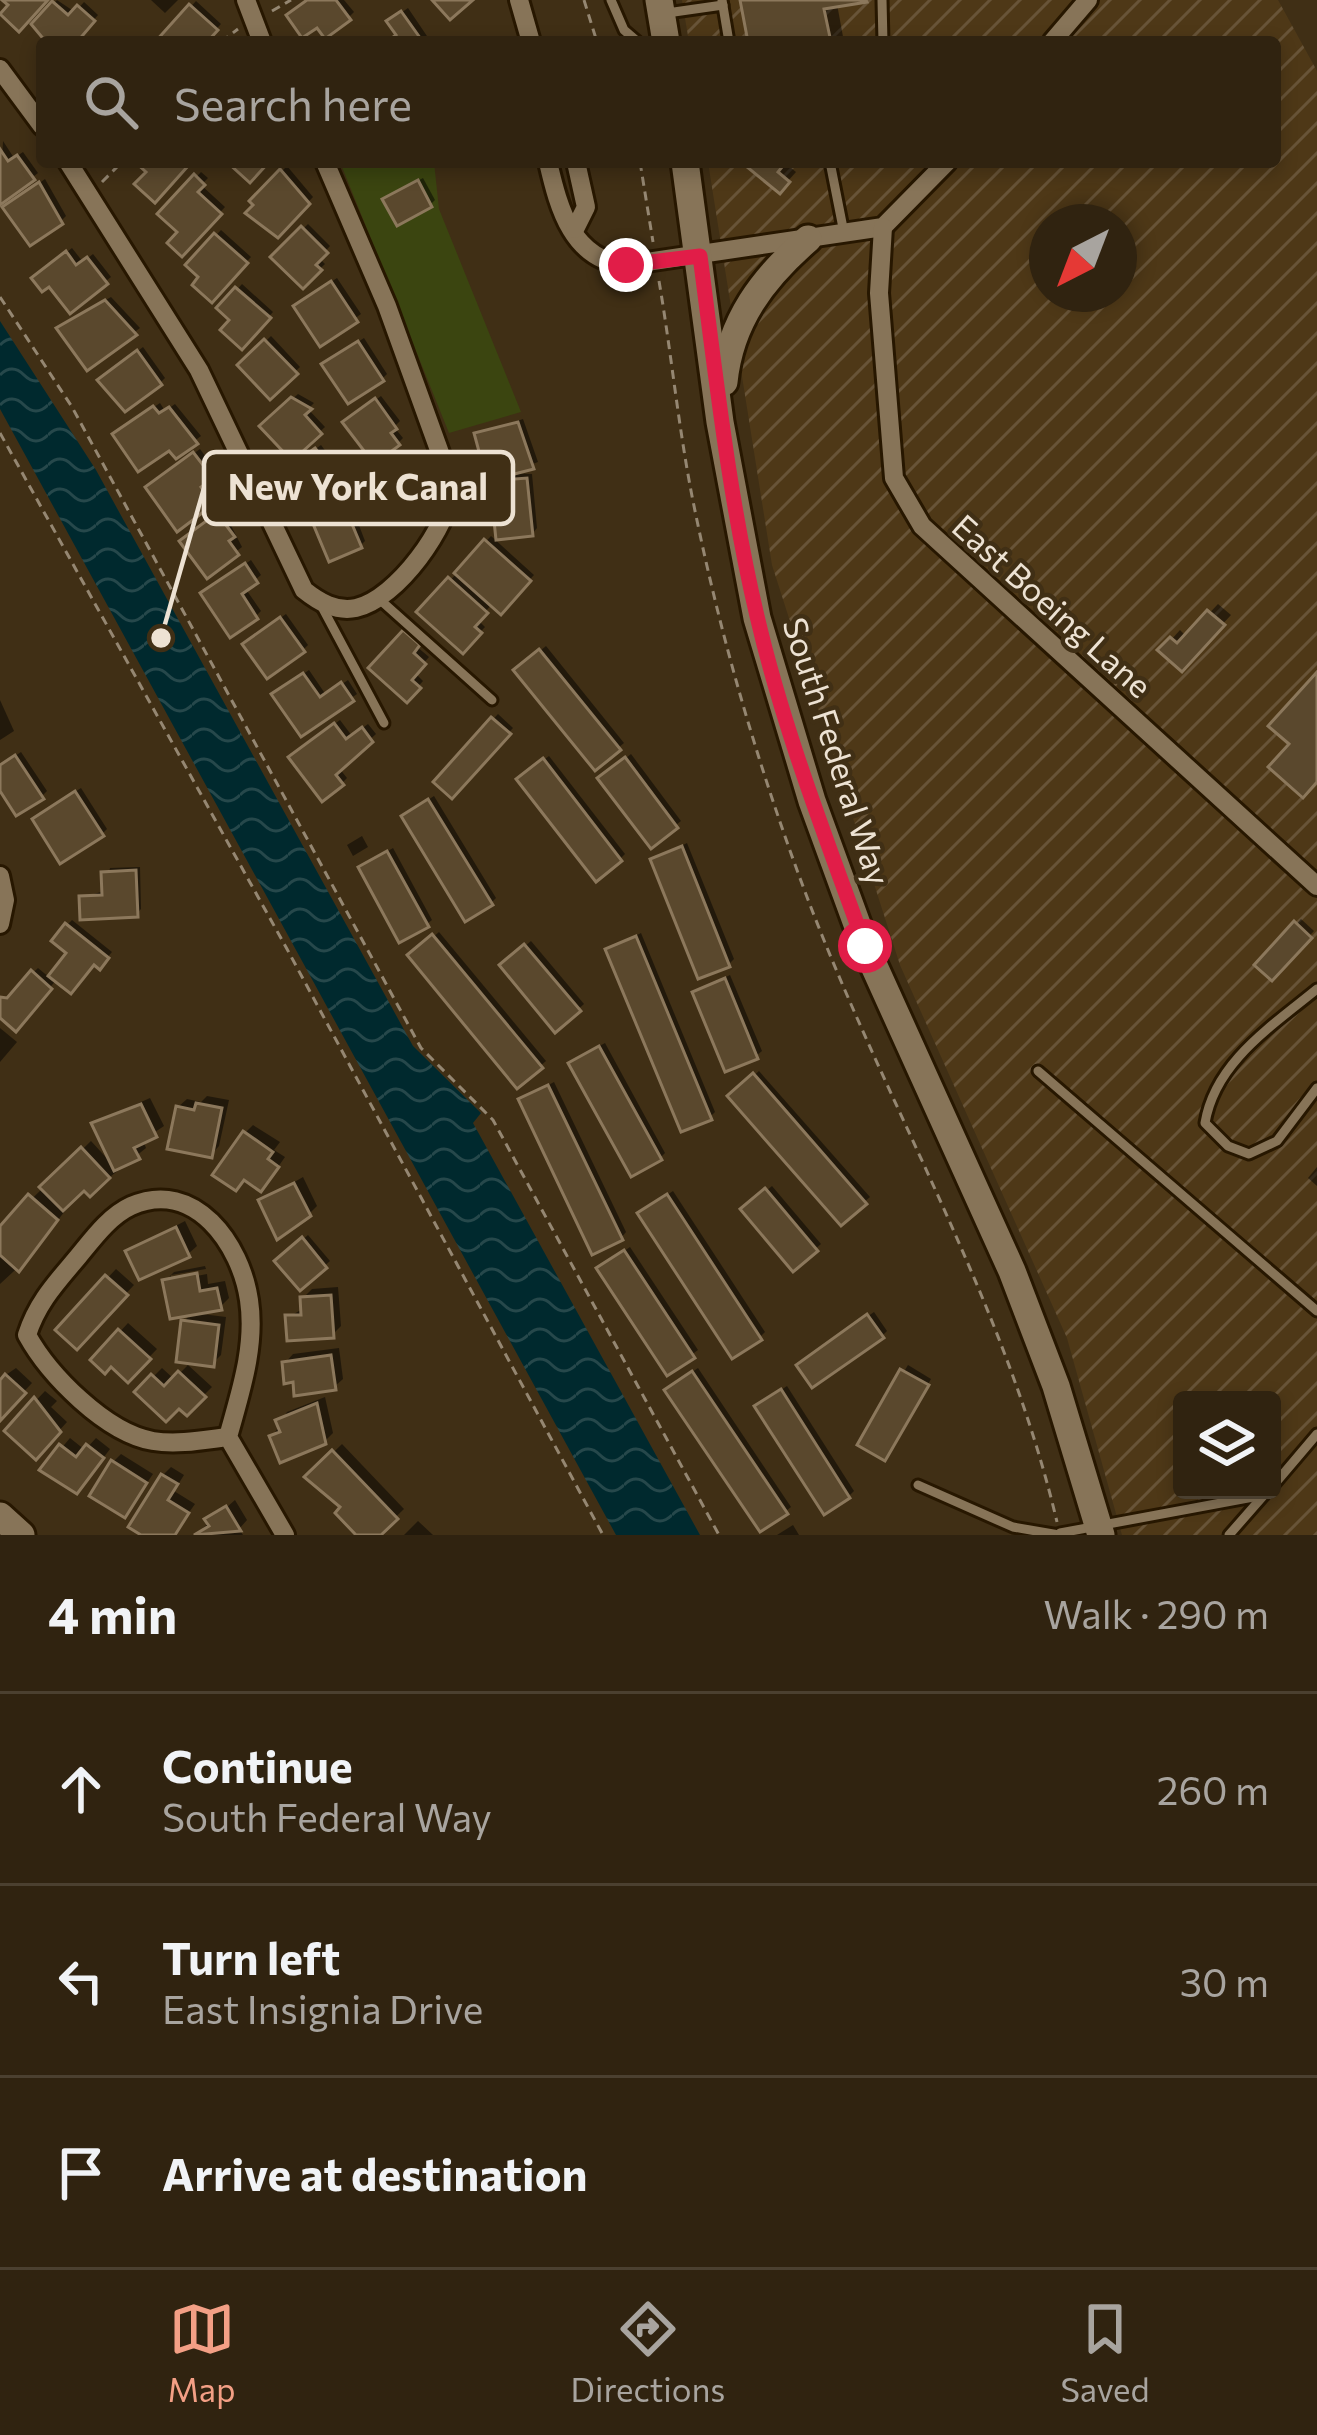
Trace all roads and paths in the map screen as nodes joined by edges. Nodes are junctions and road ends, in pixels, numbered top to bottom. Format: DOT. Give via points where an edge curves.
graph roads {
  1 [pos="246,0"];
  2 [pos="291,0"];
  3 [pos="519,0"];
  4 [pos="584,0"];
  5 [pos="611,0"];
  6 [pos="882,0"];
  7 [pos="1088,0"];
  8 [pos="722,3"];
  9 [pos="660,7"];
  10 [pos="267,12"];
  11 [pos="239,28"];
  12 [pos="229,36"];
  13 [pos="260,36"];
  14 [pos="529,36"];
  15 [pos="595,36"];
  16 [pos="631,36"];
  17 [pos="728,36"];
  18 [pos="883,36"];
  19 [pos="1057,36"];
  20 [pos="0,69"];
  21 [pos="36,118"];
  22 [pos="72,168"];
  23 [pos="116,168"];
  24 [pos="328,168"];
  25 [pos="549,168"];
  26 [pos="577,168"];
  27 [pos="641,168"];
  28 [pos="686,168"];
  29 [pos="831,168"];
  30 [pos="941,168"];
  31 [pos="101,182"];
  32 [pos="883,227"];
  33 [pos="575,229"];
  34 [pos="651,231"];
  35 [pos="844,233"];
  36 [pos="808,239"];
  37 [pos="700,256"];
  38 [pos="0,297"];
  39 [pos="720,422"];
  40 [pos="0,433"];
  41 [pos="378,598"];
  42 [pos="320,602"];
  43 [pos="492,700"];
  44 [pos="384,723"];
  45 [pos="0,876"];
  46 [pos="1317,886"];
  47 [pos="0,924"];
  48 [pos="1317,989"];
  49 [pos="1038,1071"];
  50 [pos="1317,1088"];
  51 [pos="1317,1311"];
  52 [pos="1317,1434"];
  53 [pos="228,1438"];
  54 [pos="1281,1476"];
  55 [pos="918,1485"];
  56 [pos="1234,1499"];
  57 [pos="1261,1499"];
  58 [pos="0,1516"];
  59 [pos="1100,1530"];
  60 [pos="1059,1534"];
  61 [pos="21,1535"];
  62 [pos="285,1535"];
  63 [pos="603,1535"];
  64 [pos="719,1535"];
  65 [pos="1229,1535"];
  1 -- 13 [label="street"];
  2 -- 10 [label="path"];
  3 -- 14 [label="street"];
  4 -- 15 [label="path"];
  5 -- 16 [label="lane"];
  6 -- 18 [label="lane"];
  7 -- 19 [label="street"];
  8 -- 9 [label="lane"];
  8 -- 17 [label="lane"];
  11 -- 12 [label="path"];
  20 -- 21 [label="street"];
  22 -- 42 [label="street" via="199,370 293,572"];
  23 -- 31 [label="path"];
  24 -- 41 [label="street" via="452,486 441,531"];
  25 -- 33 [label="street" via="559,212"];
  26 -- 33 [label="street" via="586,207"];
  27 -- 34 [label="path"];
  28 -- 37 [label="main road, South Federal Way"];
  29 -- 35 [label="lane"];
  30 -- 32 [label="street"];
  32 -- 35 [label="street"];
  32 -- 46 [label="street, East Boeing Lane" via="879,293 894,478 922,526"];
  33 -- 37 [label="street" via="584,252 601,263"];
  35 -- 36 [label="street"];
  36 -- 37 [label="street"];
  36 -- 39 [label="main road" via="770,272 742,318 726,361"];
  37 -- 39 [label="main road, South Federal Way"];
  38 -- 64 [label="path" via="72,407 421,1048 493,1120"];
  39 -- 59 [label="main road, South Federal Way" via="757,618 812,802 865,946 1012,1271"];
  40 -- 63 [label="path"];
  41 -- 42 [label="street" via="357,608"];
  41 -- 43 [label="lane"];
  42 -- 44 [label="lane"];
  45 -- 47 [label="street"];
  48 -- 50 [label="lane" via="1246,1047 1209,1098 1205,1123 1249,1154 1277,1141"];
  49 -- 51 [label="lane"];
  52 -- 54 [label="lane"];
  53 -- 53 [label="street" via="247,1368 250,1304 231,1242 193,1206 130,1206 36,1307 27,1335 39,1357 132,1434 153,1441"];
  53 -- 62 [label="street"];
  55 -- 60 [label="lane" via="1013,1528"];
  56 -- 59 [label="lane"];
  57 -- 65 [label="lane"];
  58 -- 61 [label="main road"];
  59 -- 60 [label="lane"];
}
